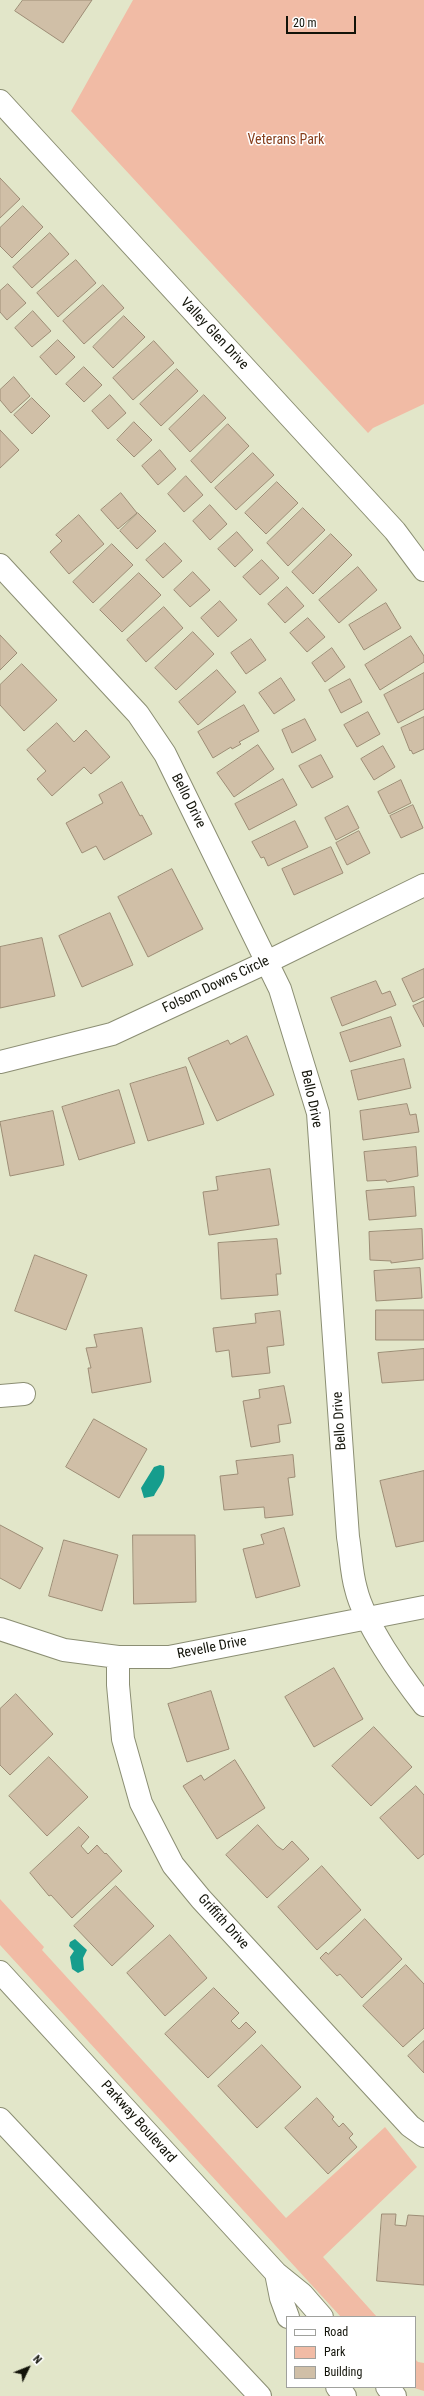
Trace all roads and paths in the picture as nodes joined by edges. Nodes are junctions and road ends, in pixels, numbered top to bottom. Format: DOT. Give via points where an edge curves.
graph roads {
  1 [pos="0,101"];
  2 [pos="0,565"];
  3 [pos="424,570"];
  4 [pos="424,885"];
  5 [pos="267,962"];
  6 [pos="0,1062"];
  7 [pos="24,1394"];
  8 [pos="0,1396"];
  9 [pos="424,1607"];
  10 [pos="368,1618"];
  11 [pos="0,1629"];
  12 [pos="118,1657"];
  13 [pos="424,1705"];
  14 [pos="0,1972"];
  15 [pos="0,2119"];
  16 [pos="424,2136"];
  17 [pos="276,2273"];
  18 [pos="288,2316"];
  19 [pos="321,2316"];
  20 [pos="338,2388"];
  21 [pos="388,2388"];
  22 [pos="260,2396"];
  23 [pos="345,2396"];
  24 [pos="395,2396"];
  1 -- 3 [label="street, Valley Glen Drive" via="396,531"];
  2 -- 5 [label="street, Bello Drive" via="138,714 165,754"];
  4 -- 5 [label="street, Folsom Downs Circle"];
  5 -- 6 [label="street, Folsom Downs Circle" via="112,1034"];
  5 -- 10 [label="street, Bello Drive" via="282,996 318,1113 348,1537 356,1590"];
  7 -- 8 [label="street"];
  9 -- 10 [label="street, Revelle Drive"];
  10 -- 12 [label="street, Revelle Drive" via="169,1657"];
  10 -- 13 [label="street, Bello Drive" via="396,1667"];
  11 -- 12 [label="street, Revelle Drive" via="64,1650"];
  12 -- 16 [label="street, Griffith Drive" via="123,1738 141,1803 173,1865 206,1905 368,2081 410,2126"];
  14 -- 17 [label="street, Parkway Boulevard"];
  15 -- 22 [label="street"];
  17 -- 18 [label="street"];
  17 -- 19 [label="street, Parkway Boulevard" via="302,2294"];
  20 -- 23 [label="street"];
  21 -- 24 [label="street"];
}
